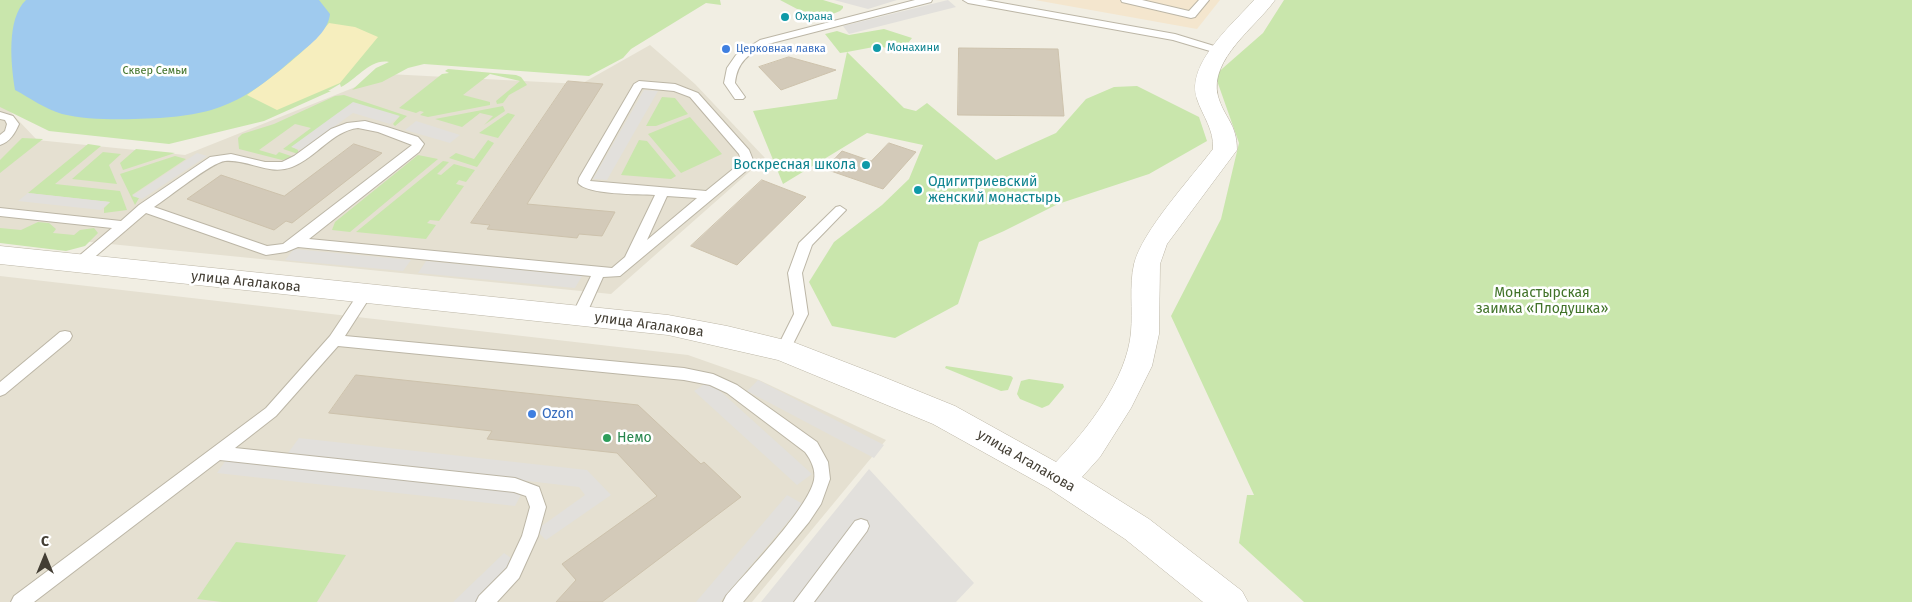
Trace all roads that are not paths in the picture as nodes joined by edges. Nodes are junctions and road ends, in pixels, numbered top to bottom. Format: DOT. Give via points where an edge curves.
graph roads {
  1 [pos="927,0"];
  2 [pos="968,0"];
  3 [pos="1126,0"];
  4 [pos="1204,0"];
  5 [pos="1264,0"];
  6 [pos="1183,26"];
  7 [pos="1220,50"];
  8 [pos="739,97"];
  9 [pos="0,115"];
  10 [pos="0,141"];
  11 [pos="663,192"];
  12 [pos="709,195"];
  13 [pos="144,208"];
  14 [pos="840,210"];
  15 [pos="0,212"];
  16 [pos="122,225"];
  17 [pos="296,242"];
  18 [pos="0,255"];
  19 [pos="631,259"];
  20 [pos="78,264"];
  21 [pos="599,272"];
  22 [pos="365,294"];
  23 [pos="579,315"];
  24 [pos="65,336"];
  25 [pos="335,340"];
  26 [pos="783,350"];
  27 [pos="0,390"];
  28 [pos="219,453"];
  29 [pos="1059,479"];
  30 [pos="861,526"];
  31 [pos="29,600"];
  32 [pos="485,602"];
  33 [pos="732,602"];
  34 [pos="803,602"];
  35 [pos="1230,602"];
  1 -- 8 [label="lane" via="752,47 739,55 730,74 729,83"];
  2 -- 6 [label="lane"];
  3 -- 6 [label="lane" via="1159,6"];
  4 -- 6 [label="lane"];
  5 -- 7 [label="street"];
  6 -- 7 [label="lane"];
  7 -- 29 [label="street" via="1205,84 1225,134 1225,150 1155,242 1147,264 1145,334 1137,366 1120,400 1088,448"];
  9 -- 10 [label="lane" via="9,118 12,124 10,132"];
  11 -- 12 [label="lane"];
  11 -- 12 [label="lane" via="584,183 639,84 677,87 694,95 745,153 747,160 743,167"];
  11 -- 19 [label="lane"];
  12 -- 19 [label="lane"];
  13 -- 16 [label="lane"];
  13 -- 17 [label="lane" via="266,251 286,248"];
  13 -- 17 [label="lane" via="214,160 232,156 282,166 351,124 362,124 418,144"];
  14 -- 26 [label="lane" via="806,243 795,273 800,314"];
  15 -- 16 [label="lane"];
  16 -- 20 [label="lane"];
  17 -- 21 [label="lane"];
  18 -- 20 [label="street, улица Агалакова"];
  19 -- 21 [label="lane" via="615,273"];
  20 -- 22 [label="street, улица Агалакова"];
  21 -- 23 [label="lane"];
  22 -- 23 [label="street, улица Агалакова"];
  22 -- 25 [label="lane"];
  23 -- 26 [label="street, улица Агалакова" via="668,325"];
  24 -- 27 [label="lane"];
  25 -- 28 [label="lane" via="271,412"];
  25 -- 33 [label="lane" via="684,374 713,380 732,389 811,447 820,462 822,479 815,499 802,517"];
  26 -- 29 [label="street, улица Агалакова" via="944,415"];
  28 -- 31 [label="lane"];
  28 -- 32 [label="lane" via="515,485 533,492 538,507 530,536 513,573"];
  29 -- 35 [label="street, улица Агалакова" via="1136,529"];
  30 -- 34 [label="lane"];
}
